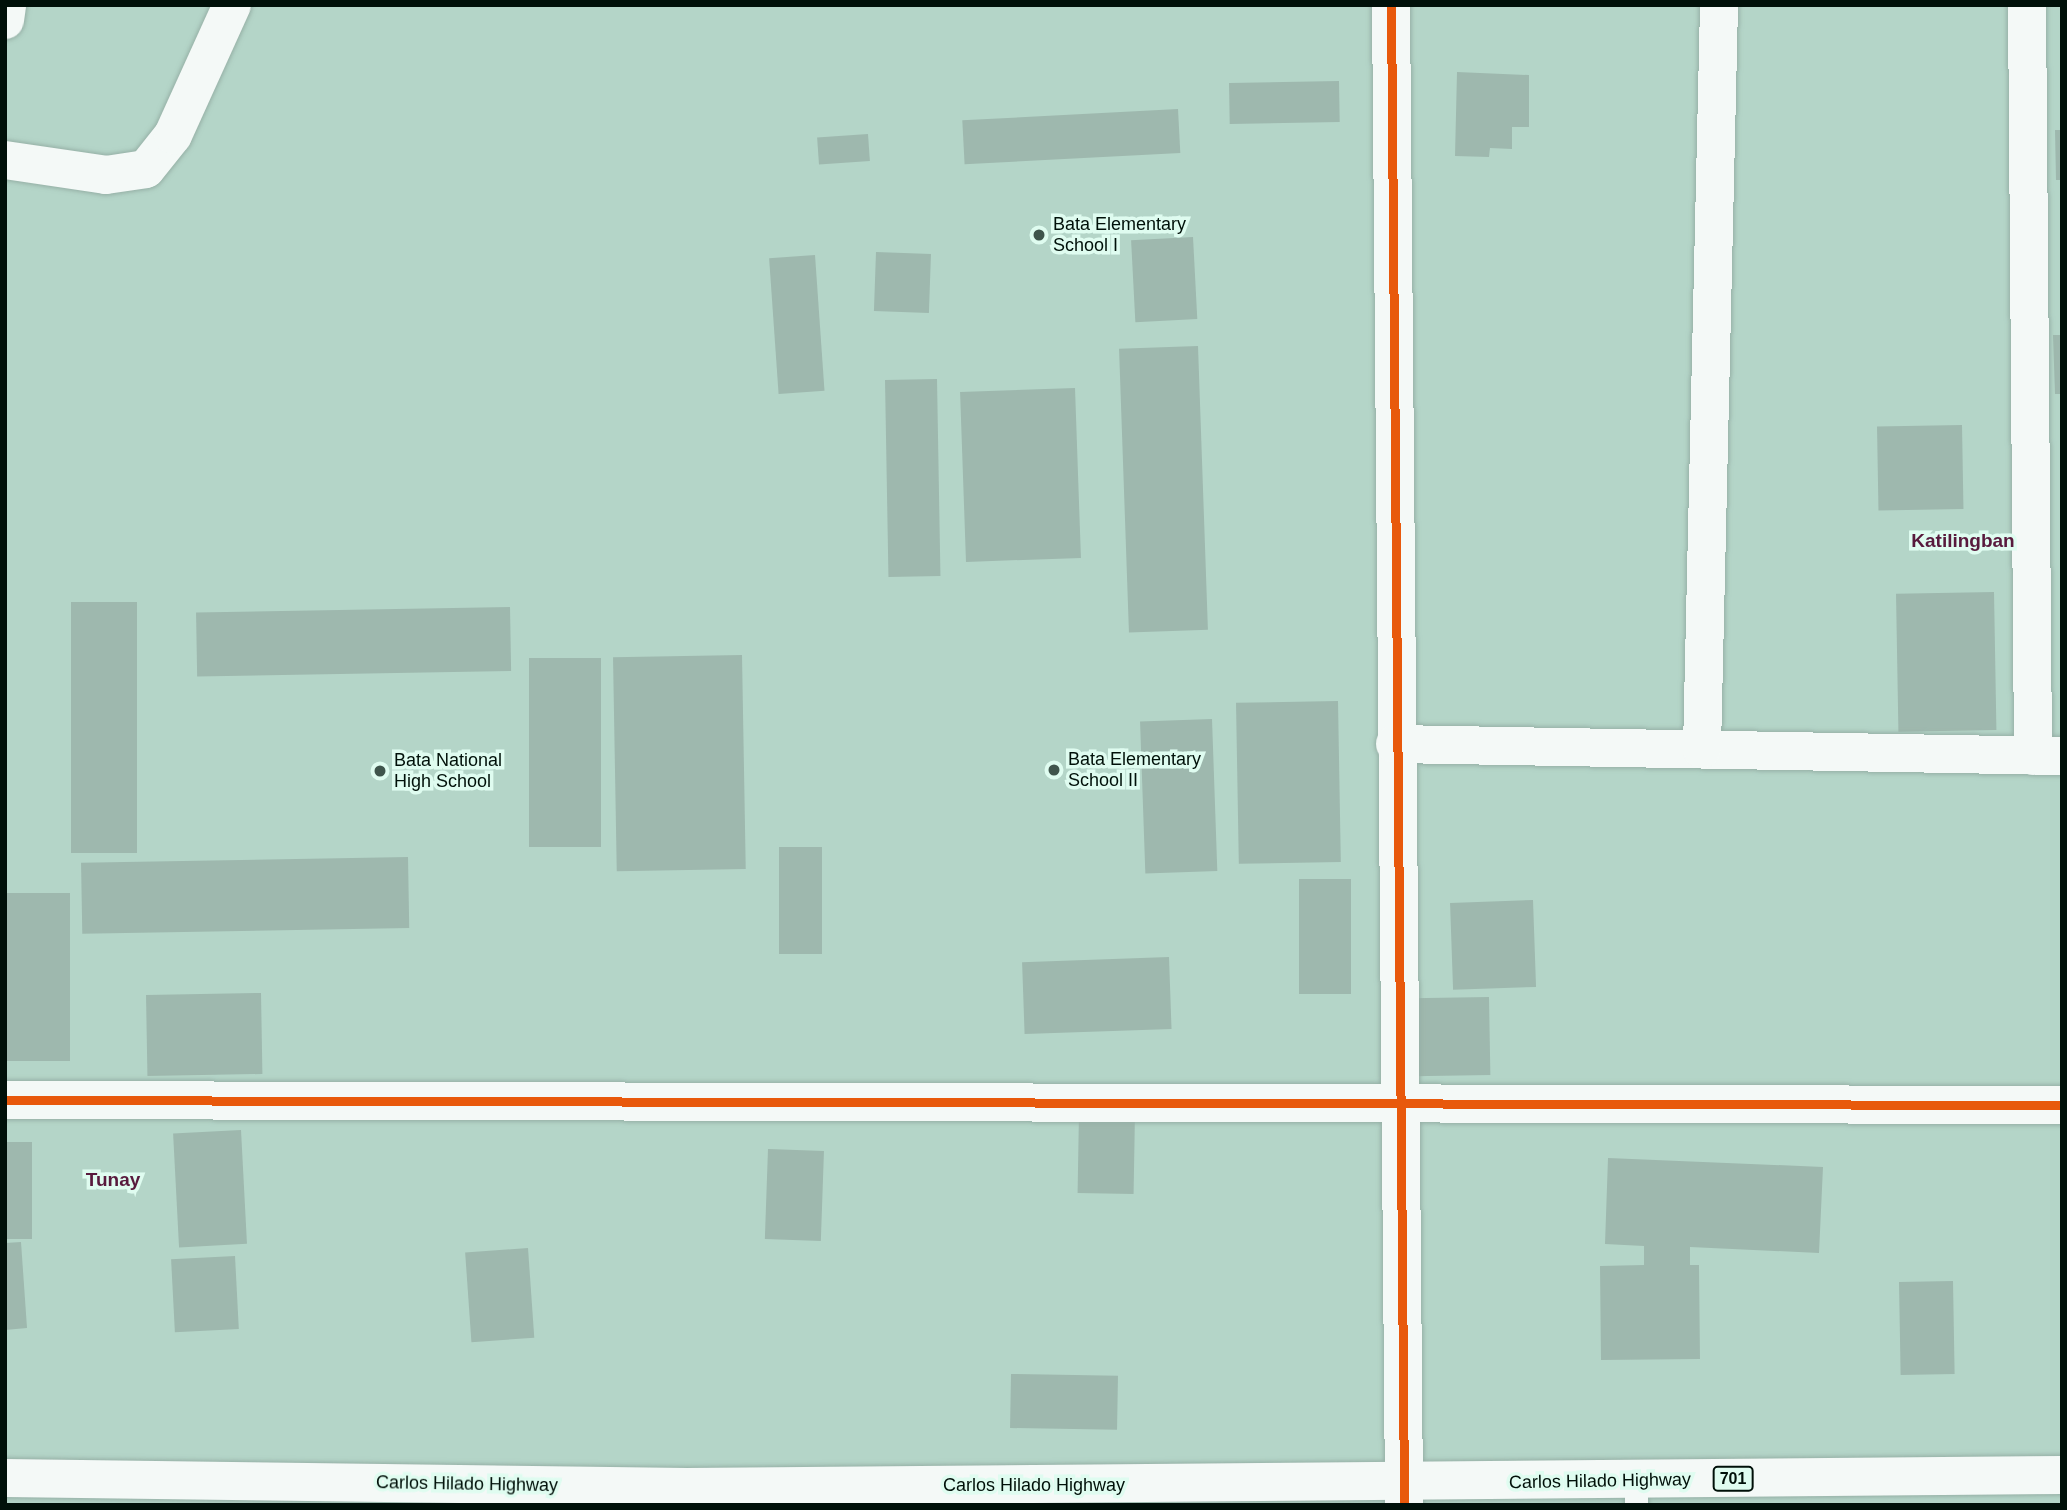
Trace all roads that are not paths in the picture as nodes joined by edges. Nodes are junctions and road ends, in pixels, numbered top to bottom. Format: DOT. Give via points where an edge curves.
graph roads {
  1 [pos="7,5"];
  2 [pos="232,5"];
  3 [pos="1391,5"];
  4 [pos="1719,5"];
  5 [pos="2027,5"];
  6 [pos="5,20"];
  7 [pos="5,160"];
  8 [pos="1395,744"];
  9 [pos="1702,749"];
  10 [pos="2048,756"];
  11 [pos="5,1100"];
  12 [pos="1397,1103"];
  13 [pos="2062,1105"];
  14 [pos="2062,1475"];
  15 [pos="5,1478"];
  16 [pos="1636,1493"];
  17 [pos="1404,1494"];
  1 -- 6 [label="street"];
  2 -- 7 [label="street" via="173,135 146,169 106,175"];
  3 -- 8 [label="street"];
  4 -- 9 [label="street"];
  5 -- 10 [label="street"];
  8 -- 9 [label="street"];
  8 -- 12 [label="street"];
  9 -- 10 [label="street"];
  11 -- 12 [label="street"];
  12 -- 13 [label="street"];
  12 -- 17 [label="street"];
  14 -- 16 [label="street, Carlos Hilado Highway / 701"];
  15 -- 17 [label="street, Carlos Hilado Highway / 701"];
  16 -- 17 [label="street, Carlos Hilado Highway / 701"];
}
